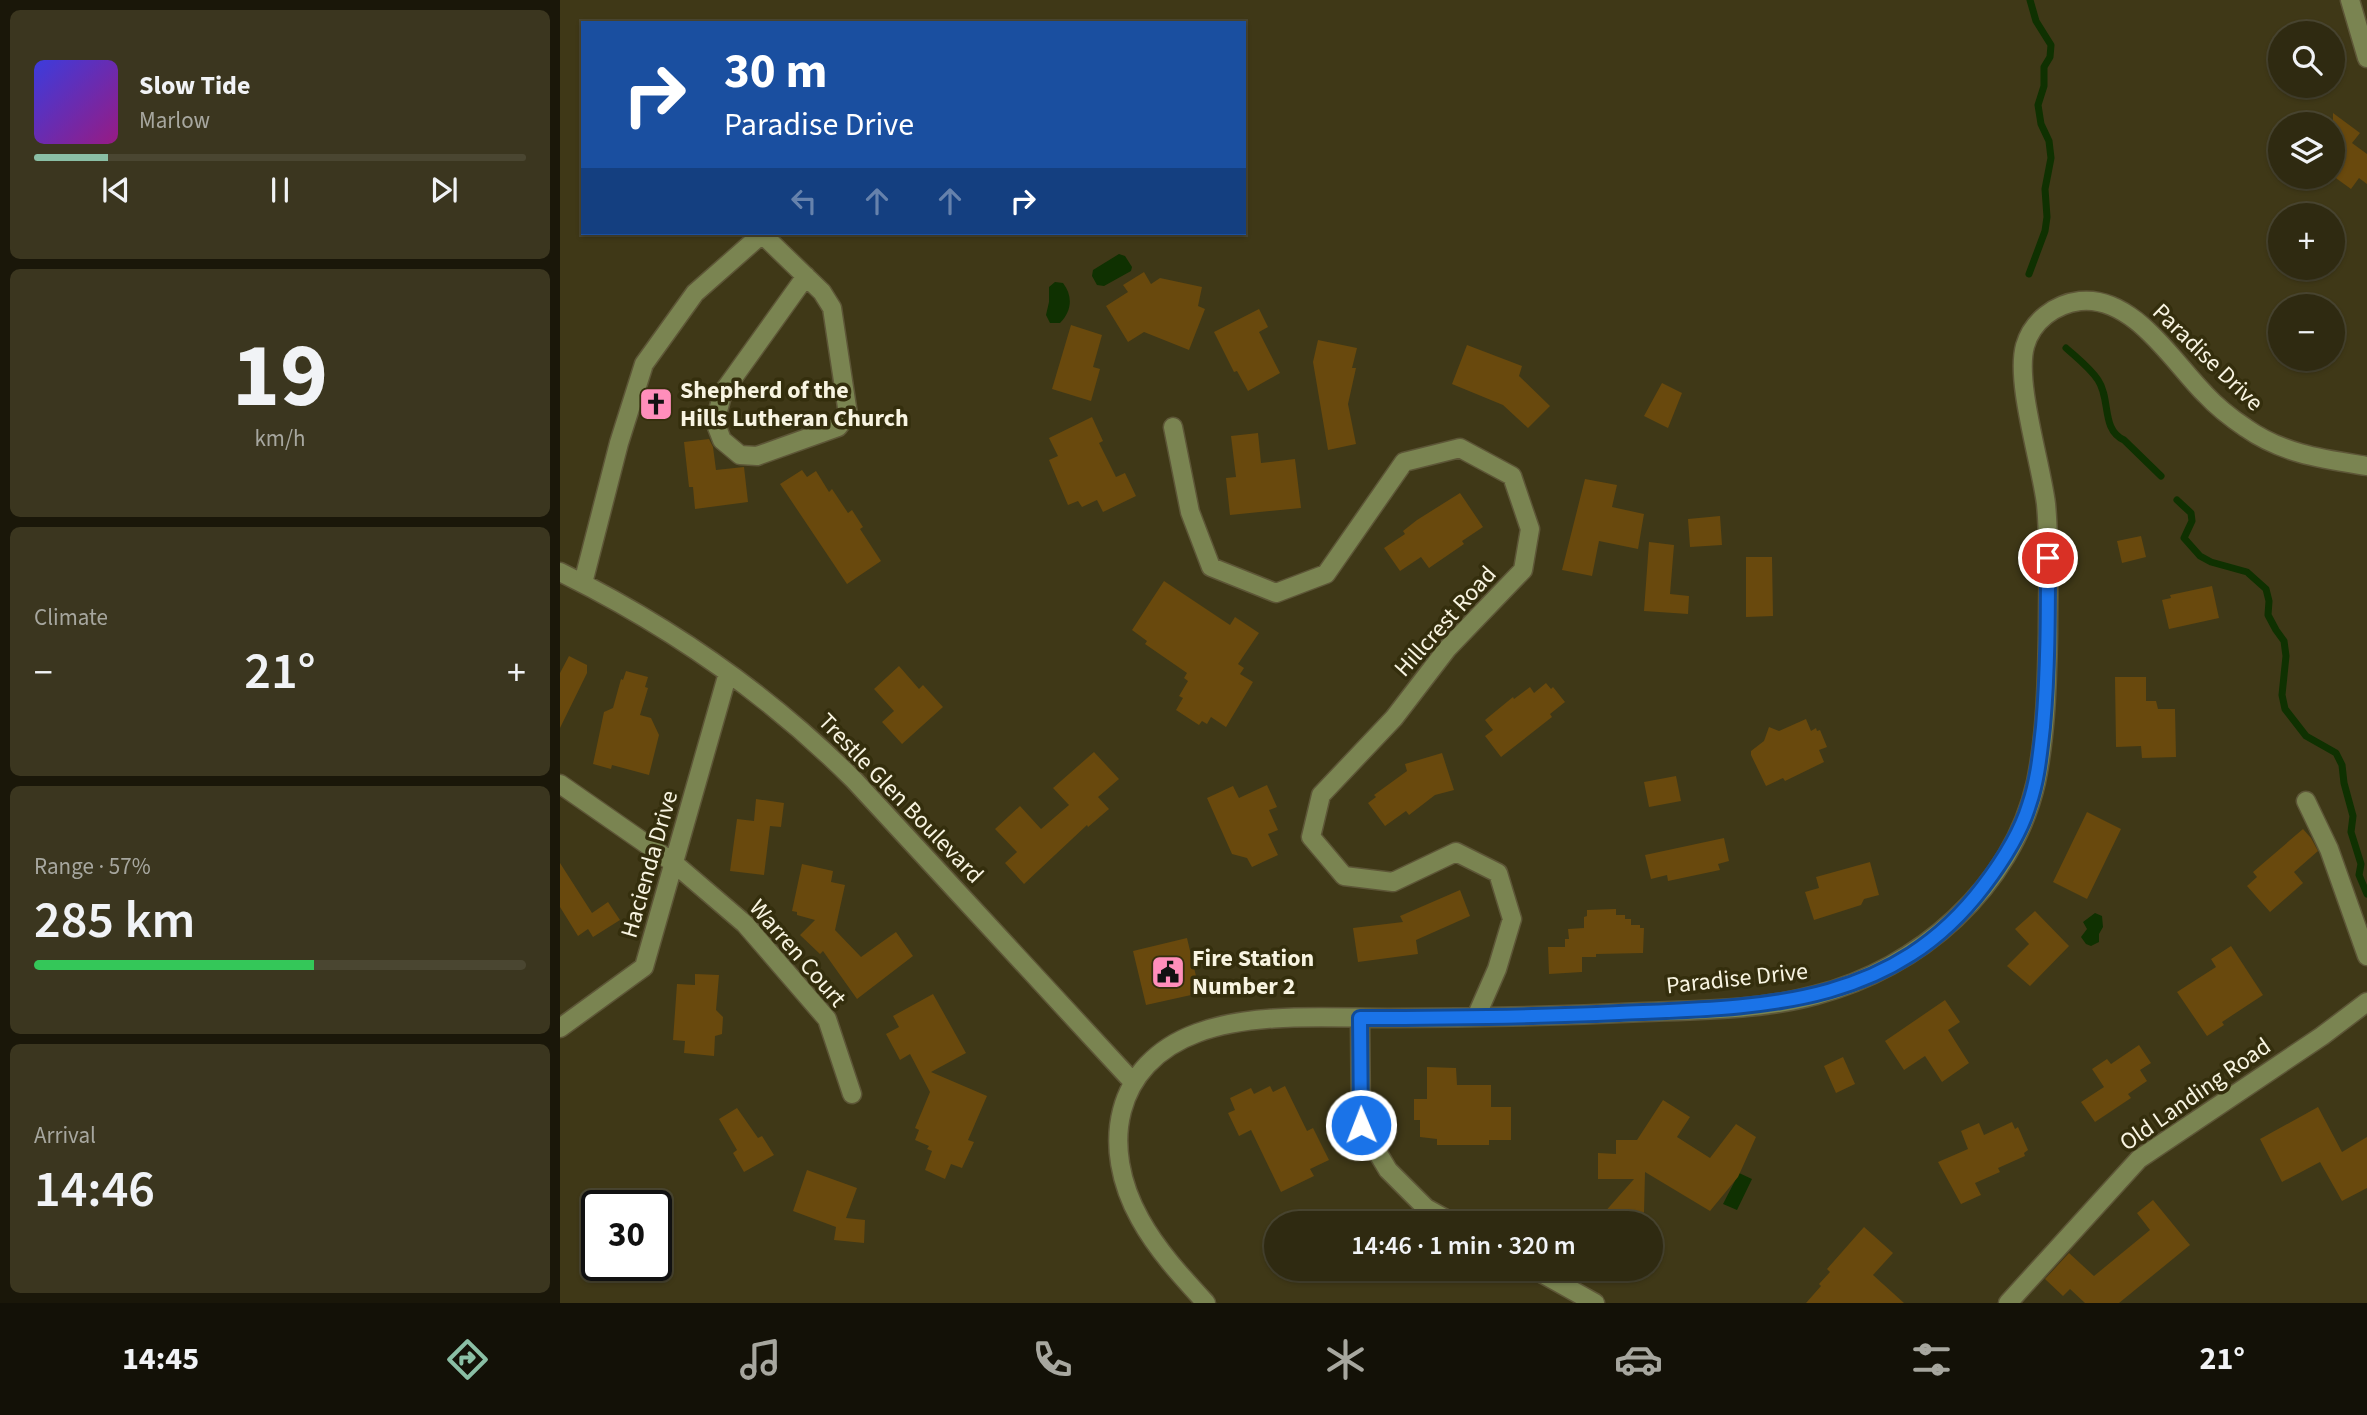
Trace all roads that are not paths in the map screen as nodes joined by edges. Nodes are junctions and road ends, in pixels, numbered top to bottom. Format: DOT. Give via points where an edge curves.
graph roads {
  1 [pos="2350,0"];
  2 [pos="2367,58"];
  3 [pos="760,235"];
  4 [pos="764,235"];
  5 [pos="806,276"];
  6 [pos="1173,427"];
  7 [pos="2367,467"];
  8 [pos="560,572"];
  9 [pos="583,583"];
  10 [pos="728,673"];
  11 [pos="560,784"];
  12 [pos="2306,801"];
  13 [pos="675,864"];
  14 [pos="2367,956"];
  15 [pos="2367,1002"];
  16 [pos="1476,1017"];
  17 [pos="1360,1018"];
  18 [pos="560,1028"];
  19 [pos="1133,1082"];
  20 [pos="852,1094"];
  21 [pos="1431,1211"];
  22 [pos="1556,1281"];
  23 [pos="1206,1303"];
  24 [pos="1595,1303"];
  25 [pos="2008,1303"];
  1 -- 2 [label="street"];
  3 -- 9 [label="street" via="695,293 644,364"];
  4 -- 5 [label="street"];
  5 -- 5 [label="street" via="723,392 715,422 722,440 740,455 757,456 838,428 848,414 832,308"];
  6 -- 16 [label="street, Hillcrest Road" via="1189,512 1211,567 1276,593 1326,574 1404,462 1460,448 1512,476 1530,529 1523,570 1447,649 1394,718 1321,795 1311,837 1344,876 1393,882 1456,852 1498,873 1512,919"];
  7 -- 16 [label="street, Paradise Drive" via="2293,453 2249,431 2203,393 2150,333 2113,307 2080,301 2049,313 2027,340 2023,362 2048,533 2047,658 2038,770 2013,842 1975,897 1915,953 1872,976 1810,997 1714,1009"];
  8 -- 9 [label="street, Trestle Glen Boulevard"];
  9 -- 10 [label="street, Trestle Glen Boulevard" via="656,623"];
  10 -- 13 [label="street, Hacienda Drive"];
  10 -- 19 [label="street, Trestle Glen Boulevard" via="837,763"];
  11 -- 13 [label="street, Warren Court"];
  12 -- 14 [label="street" via="2329,849"];
  13 -- 18 [label="street, Hacienda Drive" via="644,967"];
  13 -- 20 [label="street, Warren Court" via="745,924 827,1019"];
  15 -- 25 [label="street, Old Landing Road" via="2139,1158"];
  16 -- 17 [label="street, Paradise Drive"];
  17 -- 19 [label="street, Paradise Drive" via="1255,1021 1207,1030 1165,1050"];
  17 -- 21 [label="street" via="1361,1125 1388,1170"];
  19 -- 23 [label="street, Paradise Drive" via="1118,1122 1124,1179 1150,1236"];
  22 -- 24 [label="street"];
}
